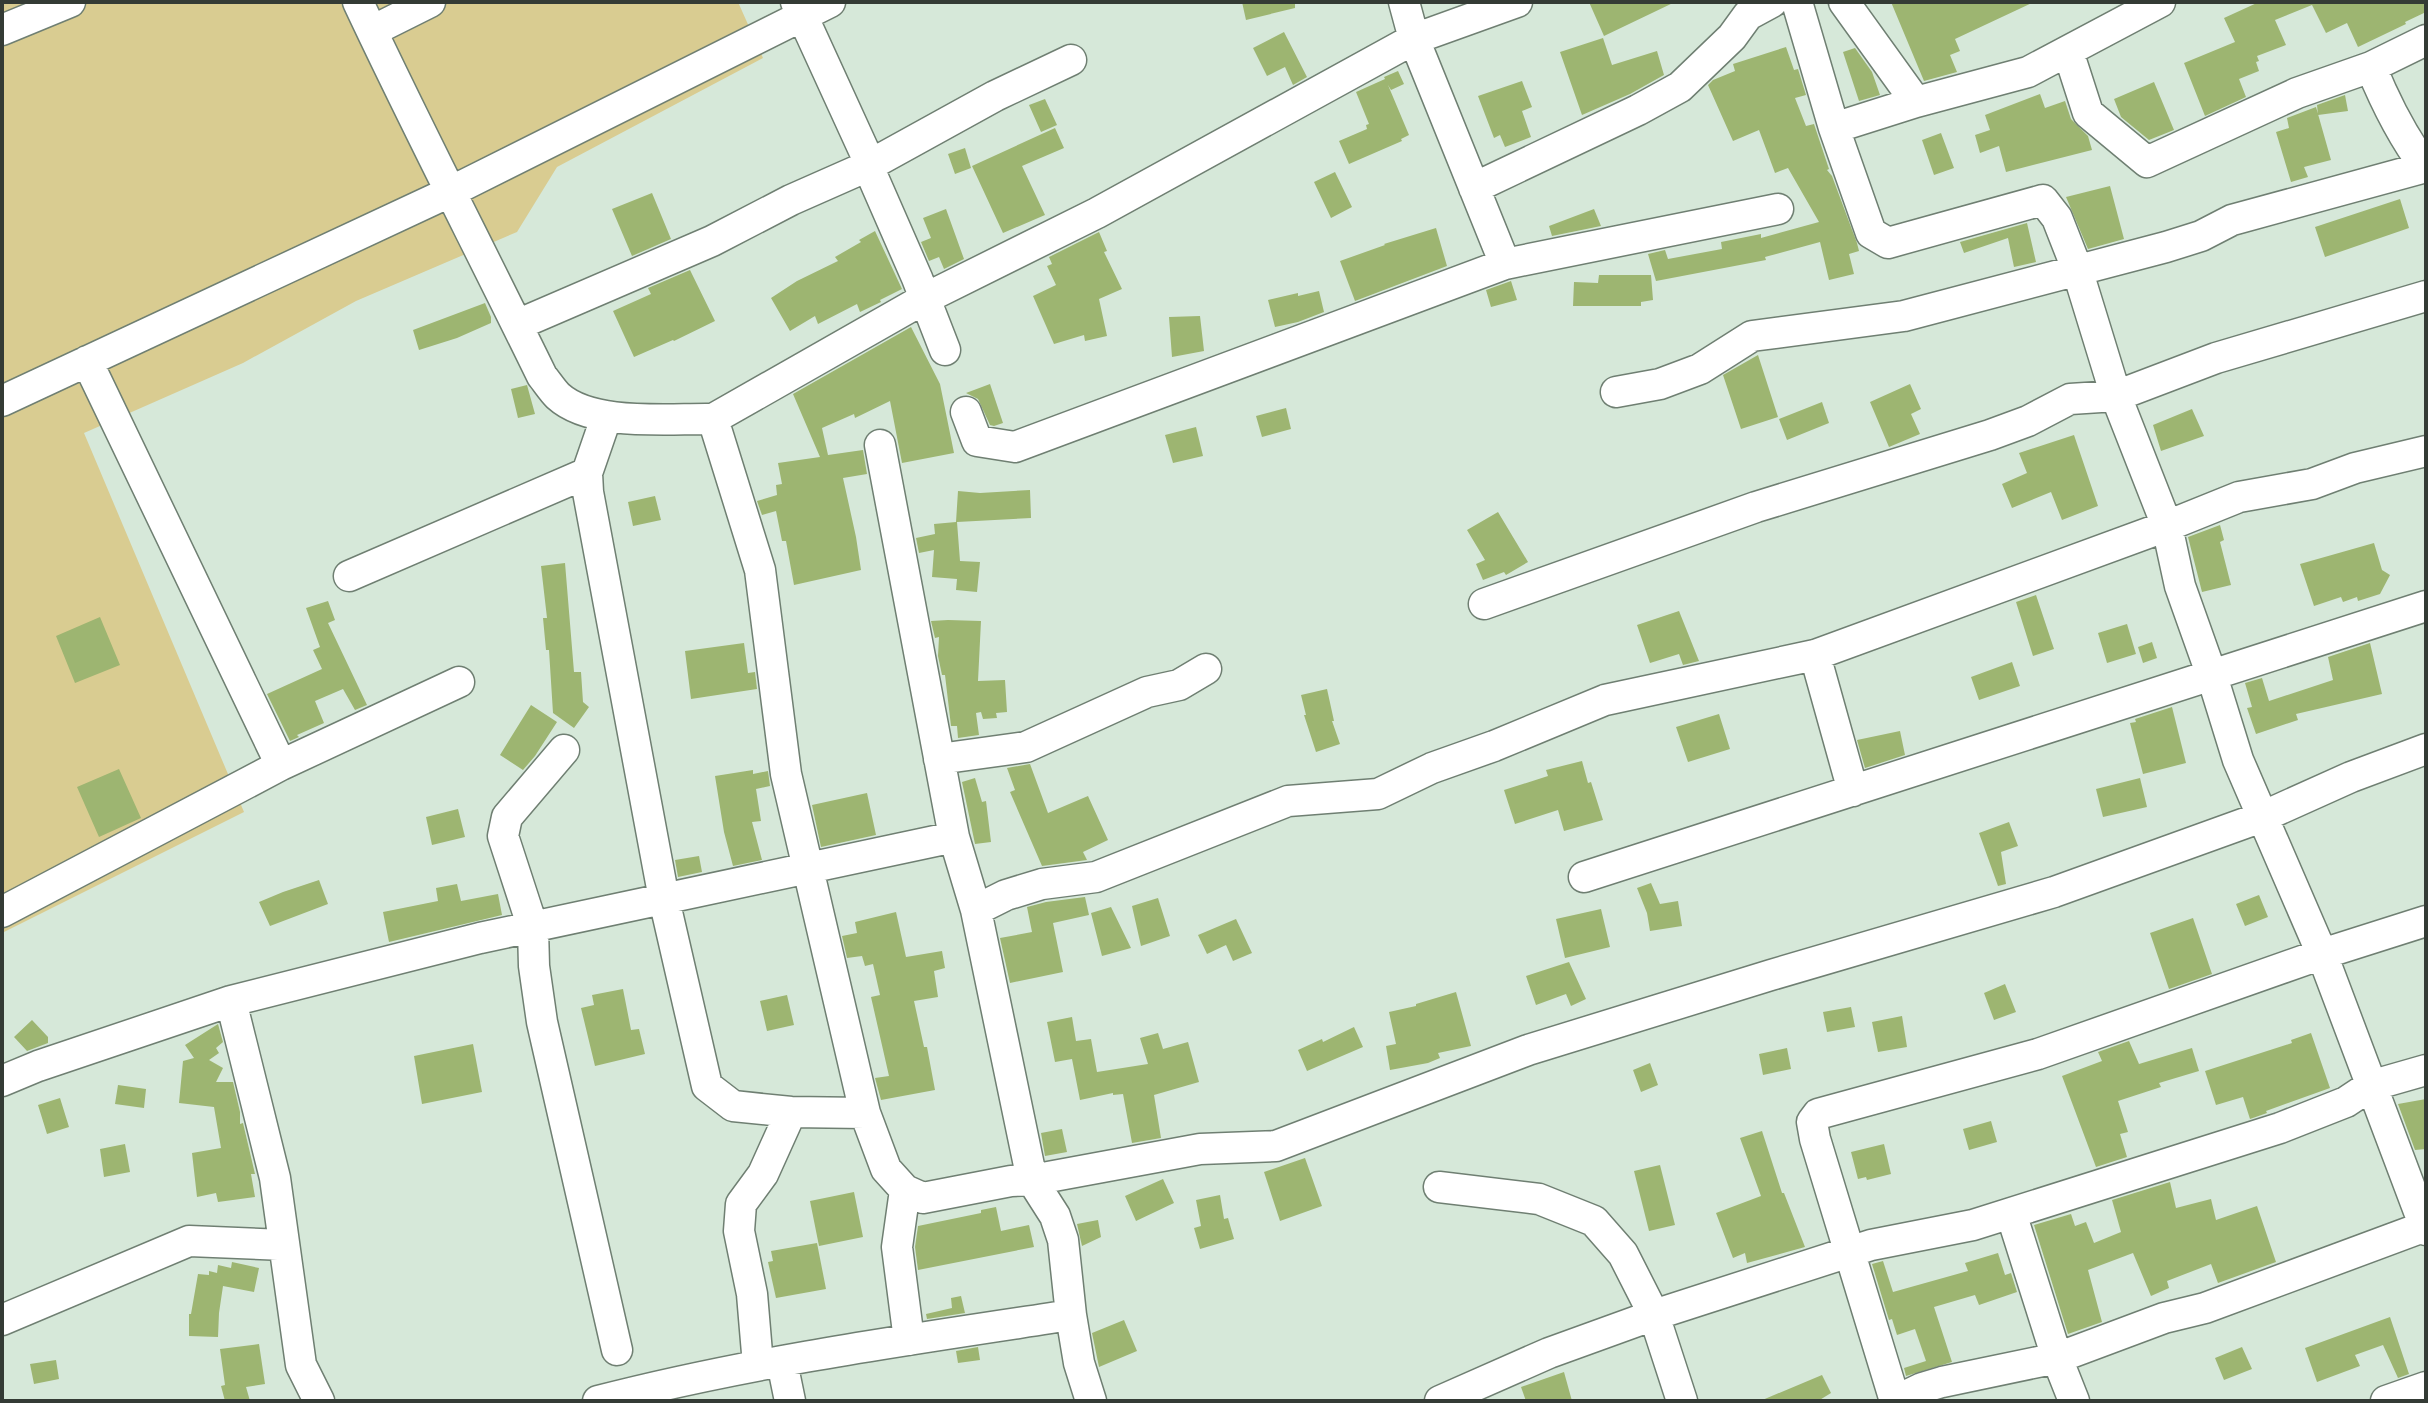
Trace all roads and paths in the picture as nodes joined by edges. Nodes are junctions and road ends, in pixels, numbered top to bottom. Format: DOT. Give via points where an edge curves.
graph roads {
  1 [pos="70,2"];
  2 [pos="358,2"];
  3 [pos="430,2"];
  4 [pos="830,2"];
  5 [pos="1404,2"];
  6 [pos="1517,2"];
  7 [pos="1772,2"];
  8 [pos="1797,2"];
  9 [pos="1844,2"];
  10 [pos="2160,2"];
  11 [pos="799,9"];
  12 [pos="2,30"];
  13 [pos="372,31"];
  14 [pos="1414,39"];
  15 [pos="2426,40"];
  16 [pos="2068,51"];
  17 [pos="1071,60"];
  18 [pos="2371,67"];
  19 [pos="1916,102"];
  20 [pos="1834,128"];
  21 [pos="868,166"];
  22 [pos="2426,167"];
  23 [pos="1474,188"];
  24 [pos="452,191"];
  25 [pos="1778,209"];
  26 [pos="1505,264"];
  27 [pos="2077,269"];
  28 [pos="2426,296"];
  29 [pos="924,299"];
  30 [pos="517,325"];
  31 [pos="945,350"];
  32 [pos="87,361"];
  33 [pos="1616,392"];
  34 [pos="2116,396"];
  35 [pos="2,401"];
  36 [pos="966,412"];
  37 [pos="606,418"];
  38 [pos="713,419"];
  39 [pos="880,445"];
  40 [pos="2426,451"];
  41 [pos="587,473"];
  42 [pos="2167,526"];
  43 [pos="349,576"];
  44 [pos="1484,604"];
  45 [pos="2426,606"];
  46 [pos="1815,655"];
  47 [pos="1206,669"];
  48 [pos="2212,676"];
  49 [pos="459,682"];
  50 [pos="2426,749"];
  51 [pos="564,750"];
  52 [pos="939,759"];
  53 [pos="281,765"];
  54 [pos="1853,791"];
  55 [pos="2262,817"];
  56 [pos="954,837"];
  57 [pos="808,867"];
  58 [pos="1584,877"];
  59 [pos="664,899"];
  60 [pos="976,910"];
  61 [pos="2,912"];
  62 [pos="2426,921"];
  63 [pos="533,928"];
  64 [pos="2322,954"];
  65 [pos="231,1001"];
  66 [pos="2426,1070"];
  67 [pos="2,1081"];
  68 [pos="2370,1086"];
  69 [pos="791,1112"];
  70 [pos="865,1113"];
  71 [pos="1032,1180"];
  72 [pos="1439,1187"];
  73 [pos="905,1190"];
  74 [pos="2011,1213"];
  75 [pos="2426,1228"];
  76 [pos="284,1245"];
  77 [pos="1849,1253"];
  78 [pos="1071,1315"];
  79 [pos="1654,1315"];
  80 [pos="2,1320"];
  81 [pos="909,1340"];
  82 [pos="617,1350"];
  83 [pos="2057,1358"];
  84 [pos="770,1364"];
  85 [pos="2426,1387"];
  86 [pos="319,1401"];
  87 [pos="598,1401"];
  88 [pos="790,1401"];
  89 [pos="1091,1401"];
  90 [pos="1440,1401"];
  91 [pos="1682,1401"];
  92 [pos="1895,1401"];
  93 [pos="2074,1401"];
  94 [pos="2386,1401"];
  1 -- 12 [label="street"];
  2 -- 13 [label="street"];
  3 -- 13 [label="street"];
  4 -- 11 [label="street"];
  5 -- 14 [label="street"];
  6 -- 14 [label="street"];
  7 -- 23 [label="street" via="1748,15 1680,87"];
  8 -- 20 [label="street"];
  9 -- 19 [label="street"];
  10 -- 16 [label="street"];
  11 -- 21 [label="street"];
  11 -- 24 [label="street"];
  13 -- 24 [label="street"];
  14 -- 23 [label="street"];
  14 -- 29 [label="street" via="1097,213"];
  15 -- 18 [label="street"];
  16 -- 18 [label="street" via="2088,113 2147,162 2297,93"];
  16 -- 19 [label="street" via="2028,72"];
  17 -- 21 [label="street"];
  18 -- 22 [label="street" via="2392,117"];
  19 -- 20 [label="street"];
  20 -- 27 [label="street" via="1871,233 1888,243 2043,200 2057,218"];
  21 -- 29 [label="street"];
  21 -- 30 [label="street"];
  22 -- 27 [label="street"];
  23 -- 26 [label="street"];
  24 -- 30 [label="street"];
  24 -- 32 [label="street"];
  25 -- 26 [label="street"];
  26 -- 36 [label="street" via="1015,447 977,441"];
  27 -- 33 [label="street" via="1904,316 1752,336 1700,369"];
  27 -- 34 [label="street"];
  28 -- 34 [label="street" via="2216,358"];
  29 -- 31 [label="street"];
  29 -- 38 [label="street"];
  30 -- 37 [label="street" via="542,376 559,397"];
  32 -- 35 [label="street"];
  32 -- 53 [label="street"];
  34 -- 42 [label="street"];
  34 -- 44 [label="street" via="2070,399 1990,435 1756,507"];
  37 -- 38 [label="street"];
  37 -- 41 [label="street"];
  38 -- 57 [label="street" via="760,570 786,774"];
  39 -- 52 [label="street"];
  40 -- 42 [label="street" via="2312,484 2239,497"];
  41 -- 43 [label="street"];
  41 -- 59 [label="street"];
  42 -- 46 [label="street"];
  42 -- 48 [label="street" via="2180,586"];
  45 -- 48 [label="street"];
  46 -- 54 [label="street"];
  46 -- 60 [label="street" via="1605,700 1378,794 1288,801 1096,877 1042,884"];
  47 -- 52 [label="street" via="1026,747"];
  48 -- 54 [label="street"];
  48 -- 55 [label="street"];
  49 -- 53 [label="street"];
  50 -- 55 [label="street"];
  51 -- 63 [label="street" via="507,817 503,836"];
  52 -- 56 [label="street"];
  53 -- 61 [label="street"];
  54 -- 58 [label="street"];
  55 -- 64 [label="street"];
  55 -- 71 [label="street" via="2054,892 1528,1050 1276,1146 1200,1149"];
  56 -- 57 [label="street"];
  56 -- 60 [label="street"];
  57 -- 59 [label="street"];
  57 -- 70 [label="street"];
  59 -- 63 [label="street"];
  59 -- 69 [label="street" via="707,1086 733,1106"];
  60 -- 71 [label="street"];
  62 -- 64 [label="street"];
  63 -- 65 [label="street"];
  63 -- 82 [label="street" via="542,1022"];
  64 -- 68 [label="street"];
  64 -- 77 [label="street" via="2038,1054 1818,1114 1812,1122 1815,1139"];
  65 -- 67 [label="street"];
  65 -- 76 [label="street" via="275,1178"];
  66 -- 68 [label="street"];
  68 -- 74 [label="street" via="2346,1102 2280,1128"];
  68 -- 75 [label="street"];
  69 -- 70 [label="street"];
  69 -- 84 [label="street" via="763,1174 741,1204 739,1231"];
  70 -- 73 [label="street" via="886,1169"];
  71 -- 73 [label="street" via="923,1198"];
  71 -- 78 [label="street" via="1063,1240"];
  72 -- 79 [label="street" via="1539,1199 1594,1221 1623,1254"];
  73 -- 81 [label="street" via="897,1247"];
  74 -- 77 [label="street"];
  74 -- 83 [label="street"];
  75 -- 83 [label="street"];
  76 -- 80 [label="street" via="189,1241"];
  76 -- 86 [label="street" via="301,1365"];
  77 -- 79 [label="street"];
  77 -- 92 [label="street"];
  78 -- 81 [label="street"];
  78 -- 89 [label="street"];
  79 -- 90 [label="street"];
  79 -- 91 [label="street"];
  81 -- 84 [label="street"];
  83 -- 92 [label="street" via="1942,1382"];
  83 -- 93 [label="street"];
  84 -- 87 [label="street"];
  84 -- 88 [label="street"];
  85 -- 94 [label="street"];
}
